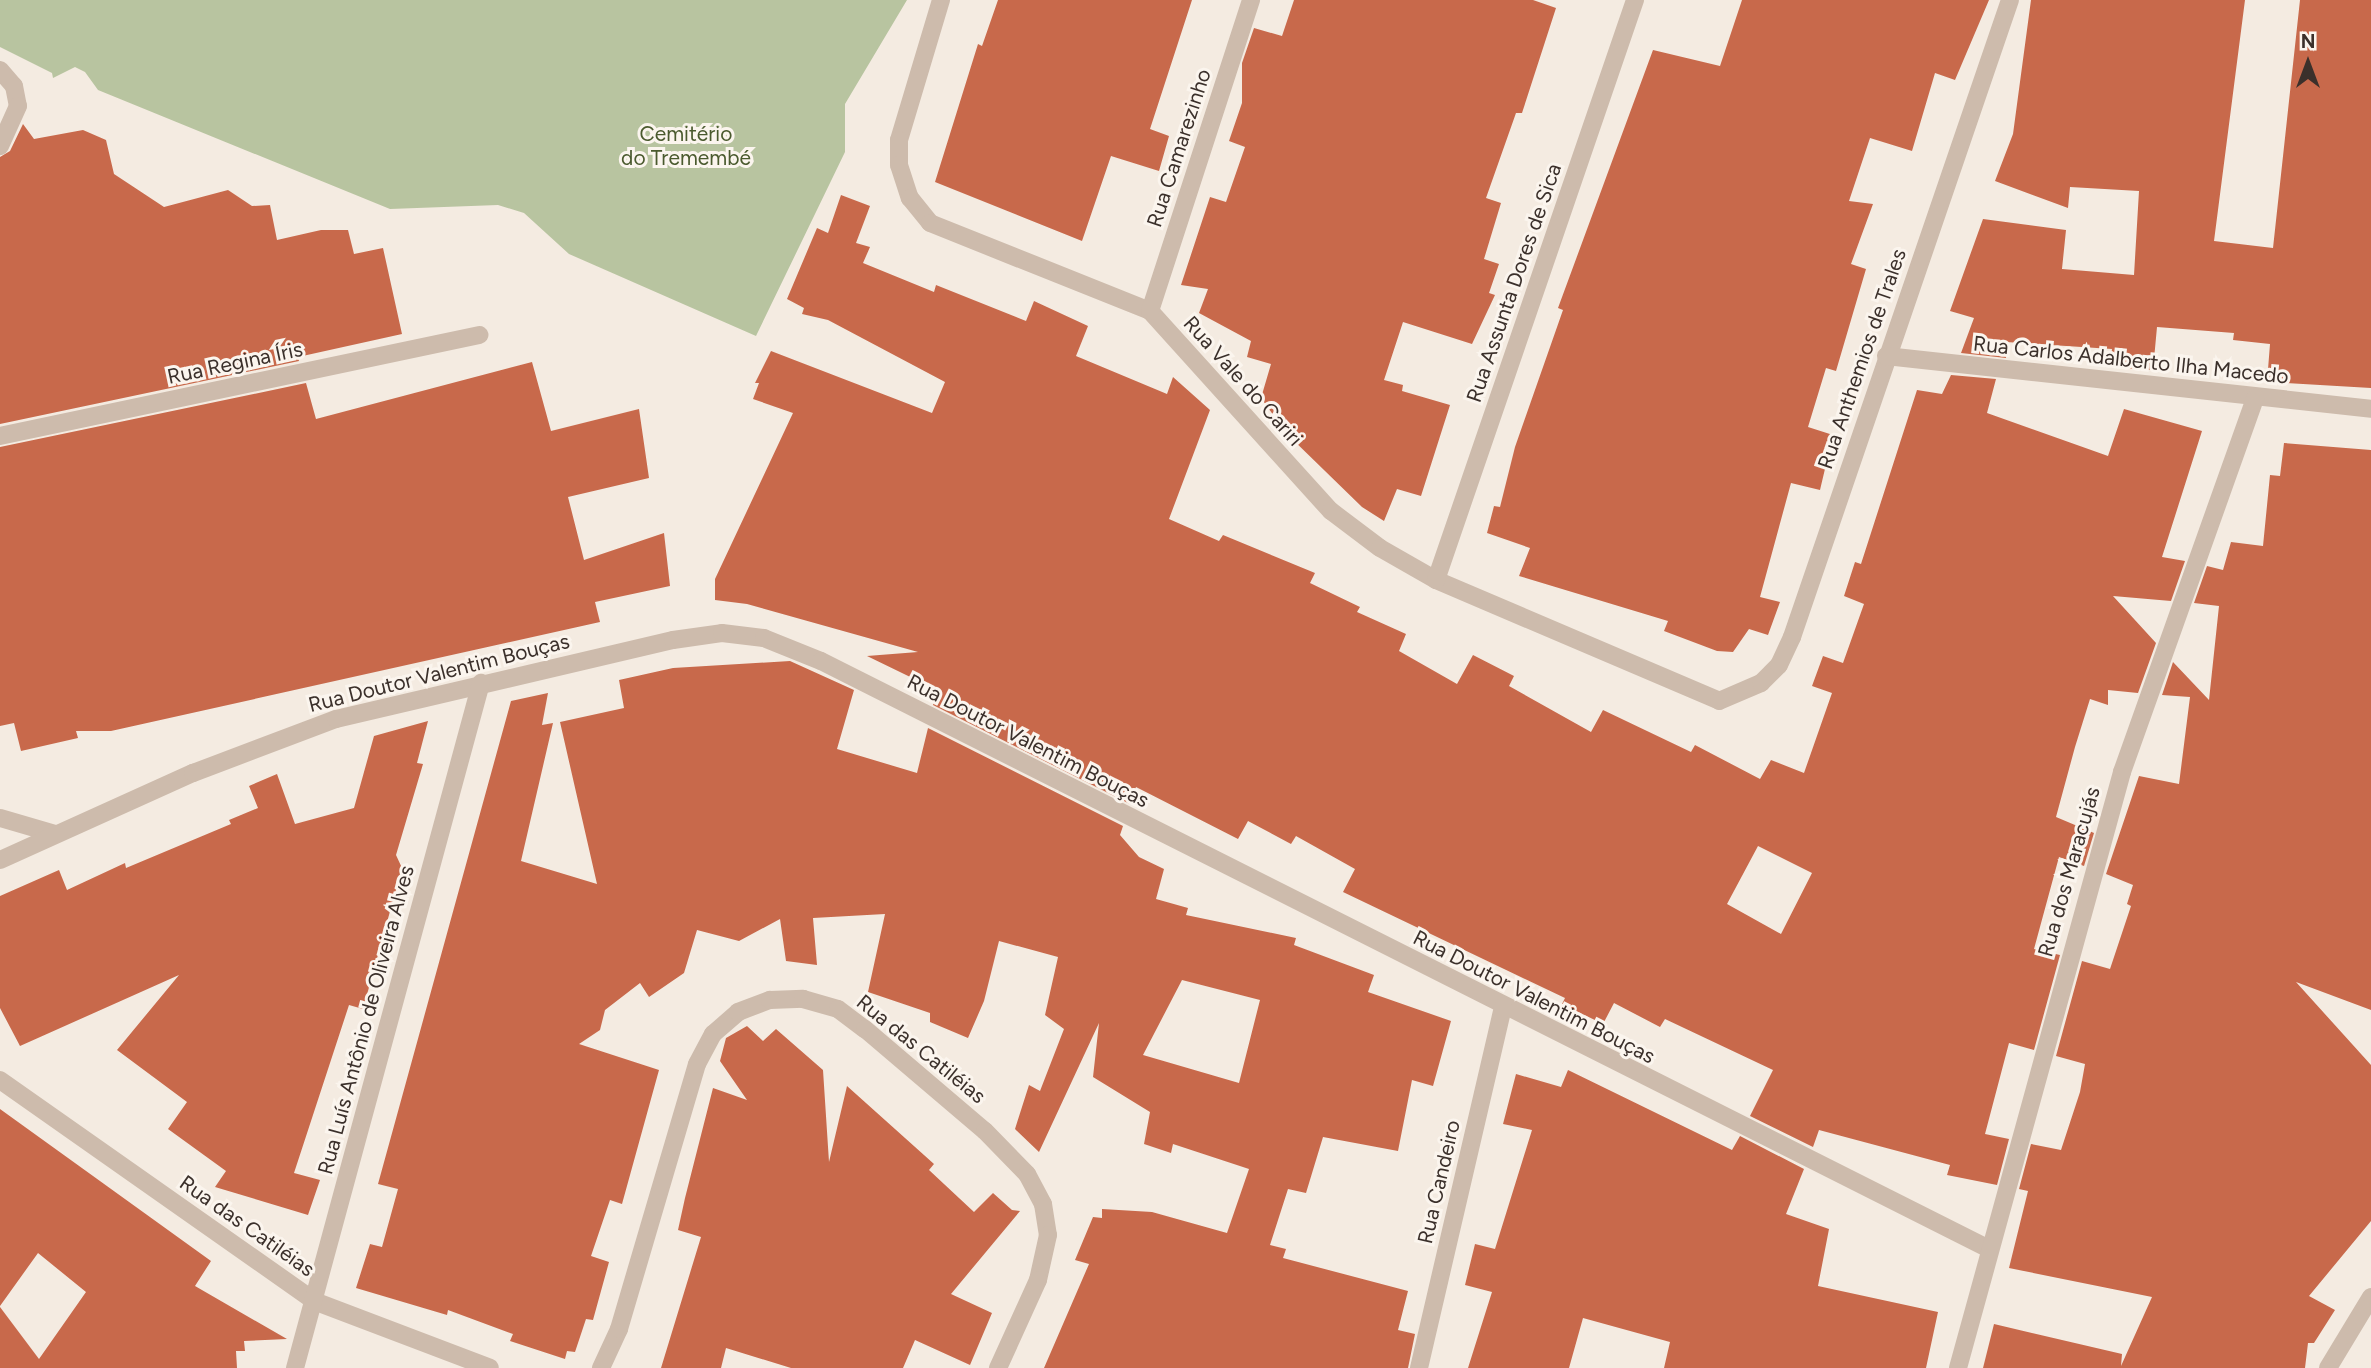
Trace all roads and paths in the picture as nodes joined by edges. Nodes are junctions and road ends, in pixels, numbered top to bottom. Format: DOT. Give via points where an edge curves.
graph roads {
  1 [pos="941,0"];
  2 [pos="1251,0"];
  3 [pos="1635,0"];
  4 [pos="2010,0"];
  5 [pos="0,70"];
  6 [pos="0,146"];
  7 [pos="1150,310"];
  8 [pos="479,335"];
  9 [pos="1886,356"];
  10 [pos="2255,398"];
  11 [pos="2371,408"];
  12 [pos="0,436"];
  13 [pos="1436,580"];
  14 [pos="481,683"];
  15 [pos="1718,701"];
  16 [pos="0,818"];
  17 [pos="55,834"];
  18 [pos="0,860"];
  19 [pos="1503,1007"];
  20 [pos="0,1080"];
  21 [pos="1987,1248"];
  22 [pos="2371,1297"];
  23 [pos="314,1301"];
  24 [pos="295,1368"];
  25 [pos="490,1368"];
  26 [pos="601,1368"];
  27 [pos="998,1368"];
  28 [pos="1419,1368"];
  29 [pos="1958,1368"];
  30 [pos="2328,1368"];
  1 -- 7 [label="street, Rua Vale do Cariri" via="899,140 899,165 910,198 930,223"];
  2 -- 7 [label="street, Rua Camarezinho"];
  3 -- 13 [label="street, Rua Assunta Dores de Sica"];
  4 -- 9 [label="street, Rua Anthemios de Trales"];
  5 -- 6 [label="street" via="14,86 18,106"];
  7 -- 13 [label="street, Rua Vale do Cariri" via="1331,511 1380,548"];
  8 -- 12 [label="street, Rua Regina Íris"];
  9 -- 10 [label="street, Rua Carlos Adalberto Ilha Macedo"];
  9 -- 15 [label="street, Rua Anthemios de Trales" via="1779,665 1761,683"];
  10 -- 11 [label="street, Rua Carlos Adalberto Ilha Macedo"];
  10 -- 21 [label="street, Rua dos Maracujás" via="2122,772"];
  13 -- 15 [label="street, Rua Vale do Cariri"];
  14 -- 17 [label="street, Rua Doutor Valentim Bouças" via="336,719 193,773"];
  14 -- 19 [label="street, Rua Doutor Valentim Bouças" via="673,640 722,633 764,638 821,661"];
  14 -- 23 [label="street, Rua Luís Antônio de Oliveira Alves"];
  16 -- 17 [label="street"];
  17 -- 18 [label="street, Rua Doutor Valentim Bouças"];
  19 -- 21 [label="street, Rua Doutor Valentim Bouças"];
  19 -- 28 [label="street, Rua Candeiro"];
  20 -- 23 [label="street, Rua das Catiléias"];
  21 -- 29 [label="street, Rua dos Maracujás"];
  22 -- 30 [label="street"];
  23 -- 24 [label="street, Rua Luís Antônio de Oliveira Alves"];
  23 -- 25 [label="street, Rua das Catiléias"];
  26 -- 27 [label="street, Rua das Catiléias" via="619,1329 697,1064 713,1034 749,1008 770,1000 803,999 838,1009 875,1037 985,1131 1027,1174 1043,1204 1048,1235 1038,1280"];
}
